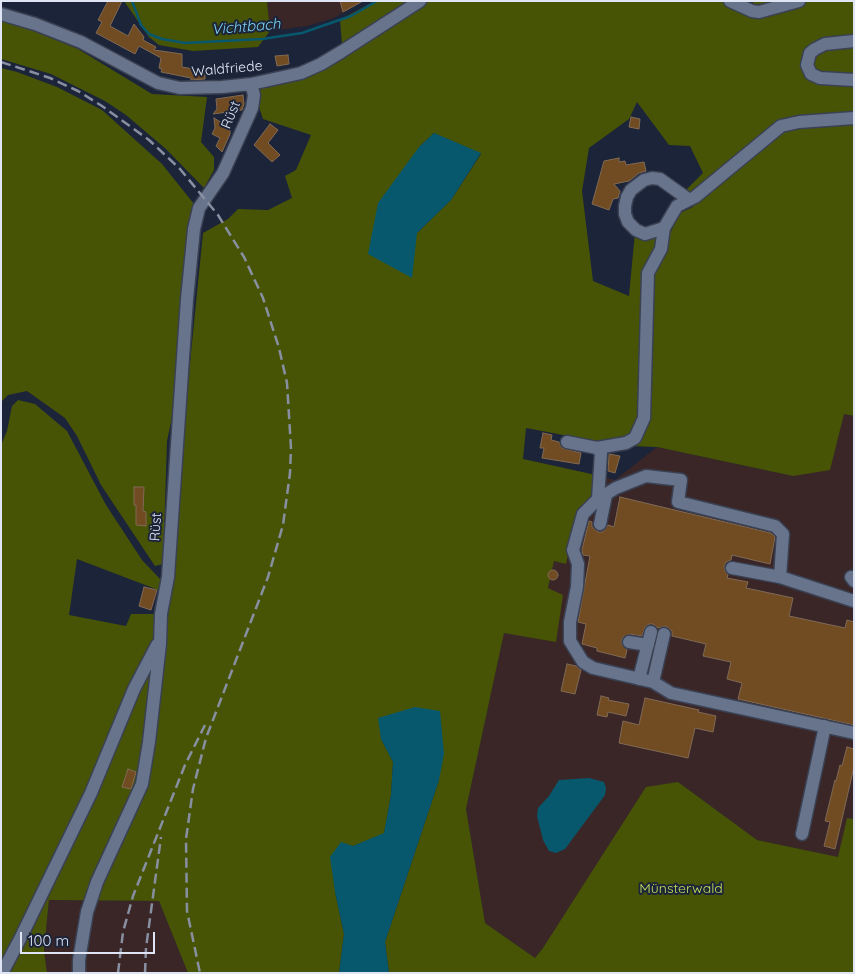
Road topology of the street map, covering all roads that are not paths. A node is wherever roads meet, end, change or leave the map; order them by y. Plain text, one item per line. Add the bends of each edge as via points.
1 (420, 1) edge
2 (730, 1) edge
3 (799, 1) edge
4 (1, 14) edge
5 (854, 41) edge
6 (854, 80) edge
7 (251, 84) junction
8 (854, 118) edge
9 (688, 199) junction
10 (664, 228) junction
11 (567, 442) dead end
12 (597, 448) junction
13 (602, 497) junction
14 (600, 524) dead end
15 (732, 568) dead end
16 (780, 577) junction
17 (854, 601) edge
18 (160, 638) junction
19 (628, 646) dead end
20 (646, 649) junction
21 (639, 679) junction
22 (653, 682) junction
23 (825, 726) junction
24 (854, 733) edge
25 (802, 834) dead end
26 (2, 973) edge
27 (79, 973) edge

1 - 7 street, Waldfriede via 321,64 300,73
2 - 3 street via 759,12
4 - 7 street, Waldfriede via 81,42 158,83 180,88
5 - 6 street via 825,44 815,49 810,53 807,65 811,74 820,78
7 - 18 street, Rüst via 254,95 252,108 223,173 199,208 194,229 168,576
8 - 9 street via 782,126 695,197
9 - 10 street via 677,206
9 - 10 street via 660,179 644,180 631,190 625,206 628,222 644,234
10 - 12 street via 661,249 648,273 644,418 635,438 626,443
11 - 12 street
12 - 13 street via 601,453
13 - 14 street
13 - 16 street via 646,476 681,480 678,502 775,526 783,534
13 - 21 street via 583,514 573,550 578,564 570,641 583,662 593,668
15 - 16 street
16 - 17 street
18 - 26 street via 134,689 91,793
18 - 27 street, Rüst via 142,784 95,890 88,912
19 - 20 street
20 - 21 street
20 - 22 street via 658,633
21 - 22 street
22 - 23 street via 671,693
23 - 24 street
23 - 25 street

